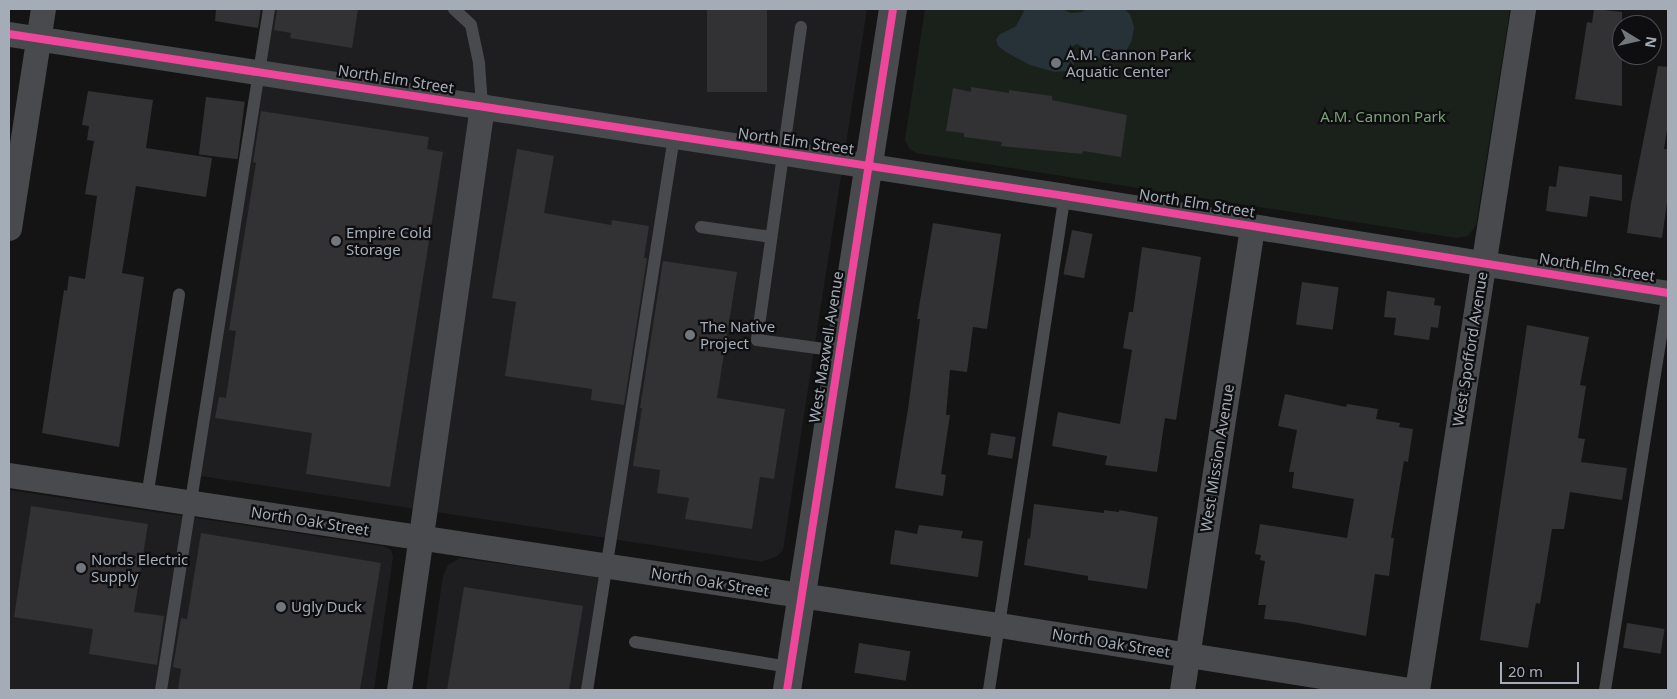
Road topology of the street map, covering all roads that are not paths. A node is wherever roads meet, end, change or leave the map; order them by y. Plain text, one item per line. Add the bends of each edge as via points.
1 (43, 9) edge
2 (269, 9) edge
3 (454, 9) edge
4 (893, 9) edge
5 (1523, 9) edge
6 (801, 27) dead end
7 (9, 34) edge
8 (39, 39) junction
9 (260, 72) junction
10 (482, 106) junction
11 (674, 136) junction
12 (783, 153) junction
13 (868, 165) junction
14 (1065, 196) junction
15 (1252, 226) junction
16 (701, 227) dead end
17 (9, 228) edge
18 (772, 237) junction
19 (1483, 262) junction
20 (1668, 290) edge
21 (179, 294) dead end
22 (839, 351) junction
23 (9, 475) edge
24 (147, 497) junction
25 (191, 503) junction
26 (421, 538) junction
27 (606, 566) junction
28 (801, 596) junction
29 (999, 625) junction
30 (635, 642) dead end
31 (1188, 655) junction
32 (788, 679) edge
33 (161, 690) edge
34 (398, 690) edge
35 (587, 690) edge
36 (989, 690) edge
37 (1182, 690) edge
38 (1411, 690) edge
39 (1418, 690) edge
40 (1605, 690) edge

1 - 8 street
2 - 9 lane
3 - 10 lane via 471,25 479,64
4 - 13 street, West Maxwell Avenue
5 - 19 street, West Spofford Avenue
6 - 12 lane
7 - 8 street, North Elm Street
8 - 9 street, North Elm Street
8 - 17 street
9 - 10 street, North Elm Street
9 - 25 lane
10 - 11 street, North Elm Street
10 - 26 street
11 - 12 street, North Elm Street
11 - 27 lane
12 - 13 street, North Elm Street
12 - 18 lane
13 - 14 street, North Elm Street
13 - 22 street, West Maxwell Avenue
14 - 15 street, North Elm Street
14 - 29 lane
15 - 19 street, North Elm Street
15 - 31 street, West Mission Avenue
16 - 18 lane
18 - 22 lane via 758,340
19 - 20 street, North Elm Street
19 - 39 street, West Spofford Avenue
20 - 40 lane
21 - 24 lane
22 - 28 street, West Maxwell Avenue
23 - 24 street, North Oak Street
24 - 25 street, North Oak Street
25 - 26 street, North Oak Street
25 - 33 lane
26 - 27 street, North Oak Street
26 - 34 street
27 - 28 street, North Oak Street
27 - 35 lane
28 - 29 street, North Oak Street
28 - 32 street, West Maxwell Avenue
29 - 31 street, North Oak Street
29 - 36 lane
30 - 32 lane
31 - 37 street, West Mission Avenue
31 - 38 street, North Oak Street

